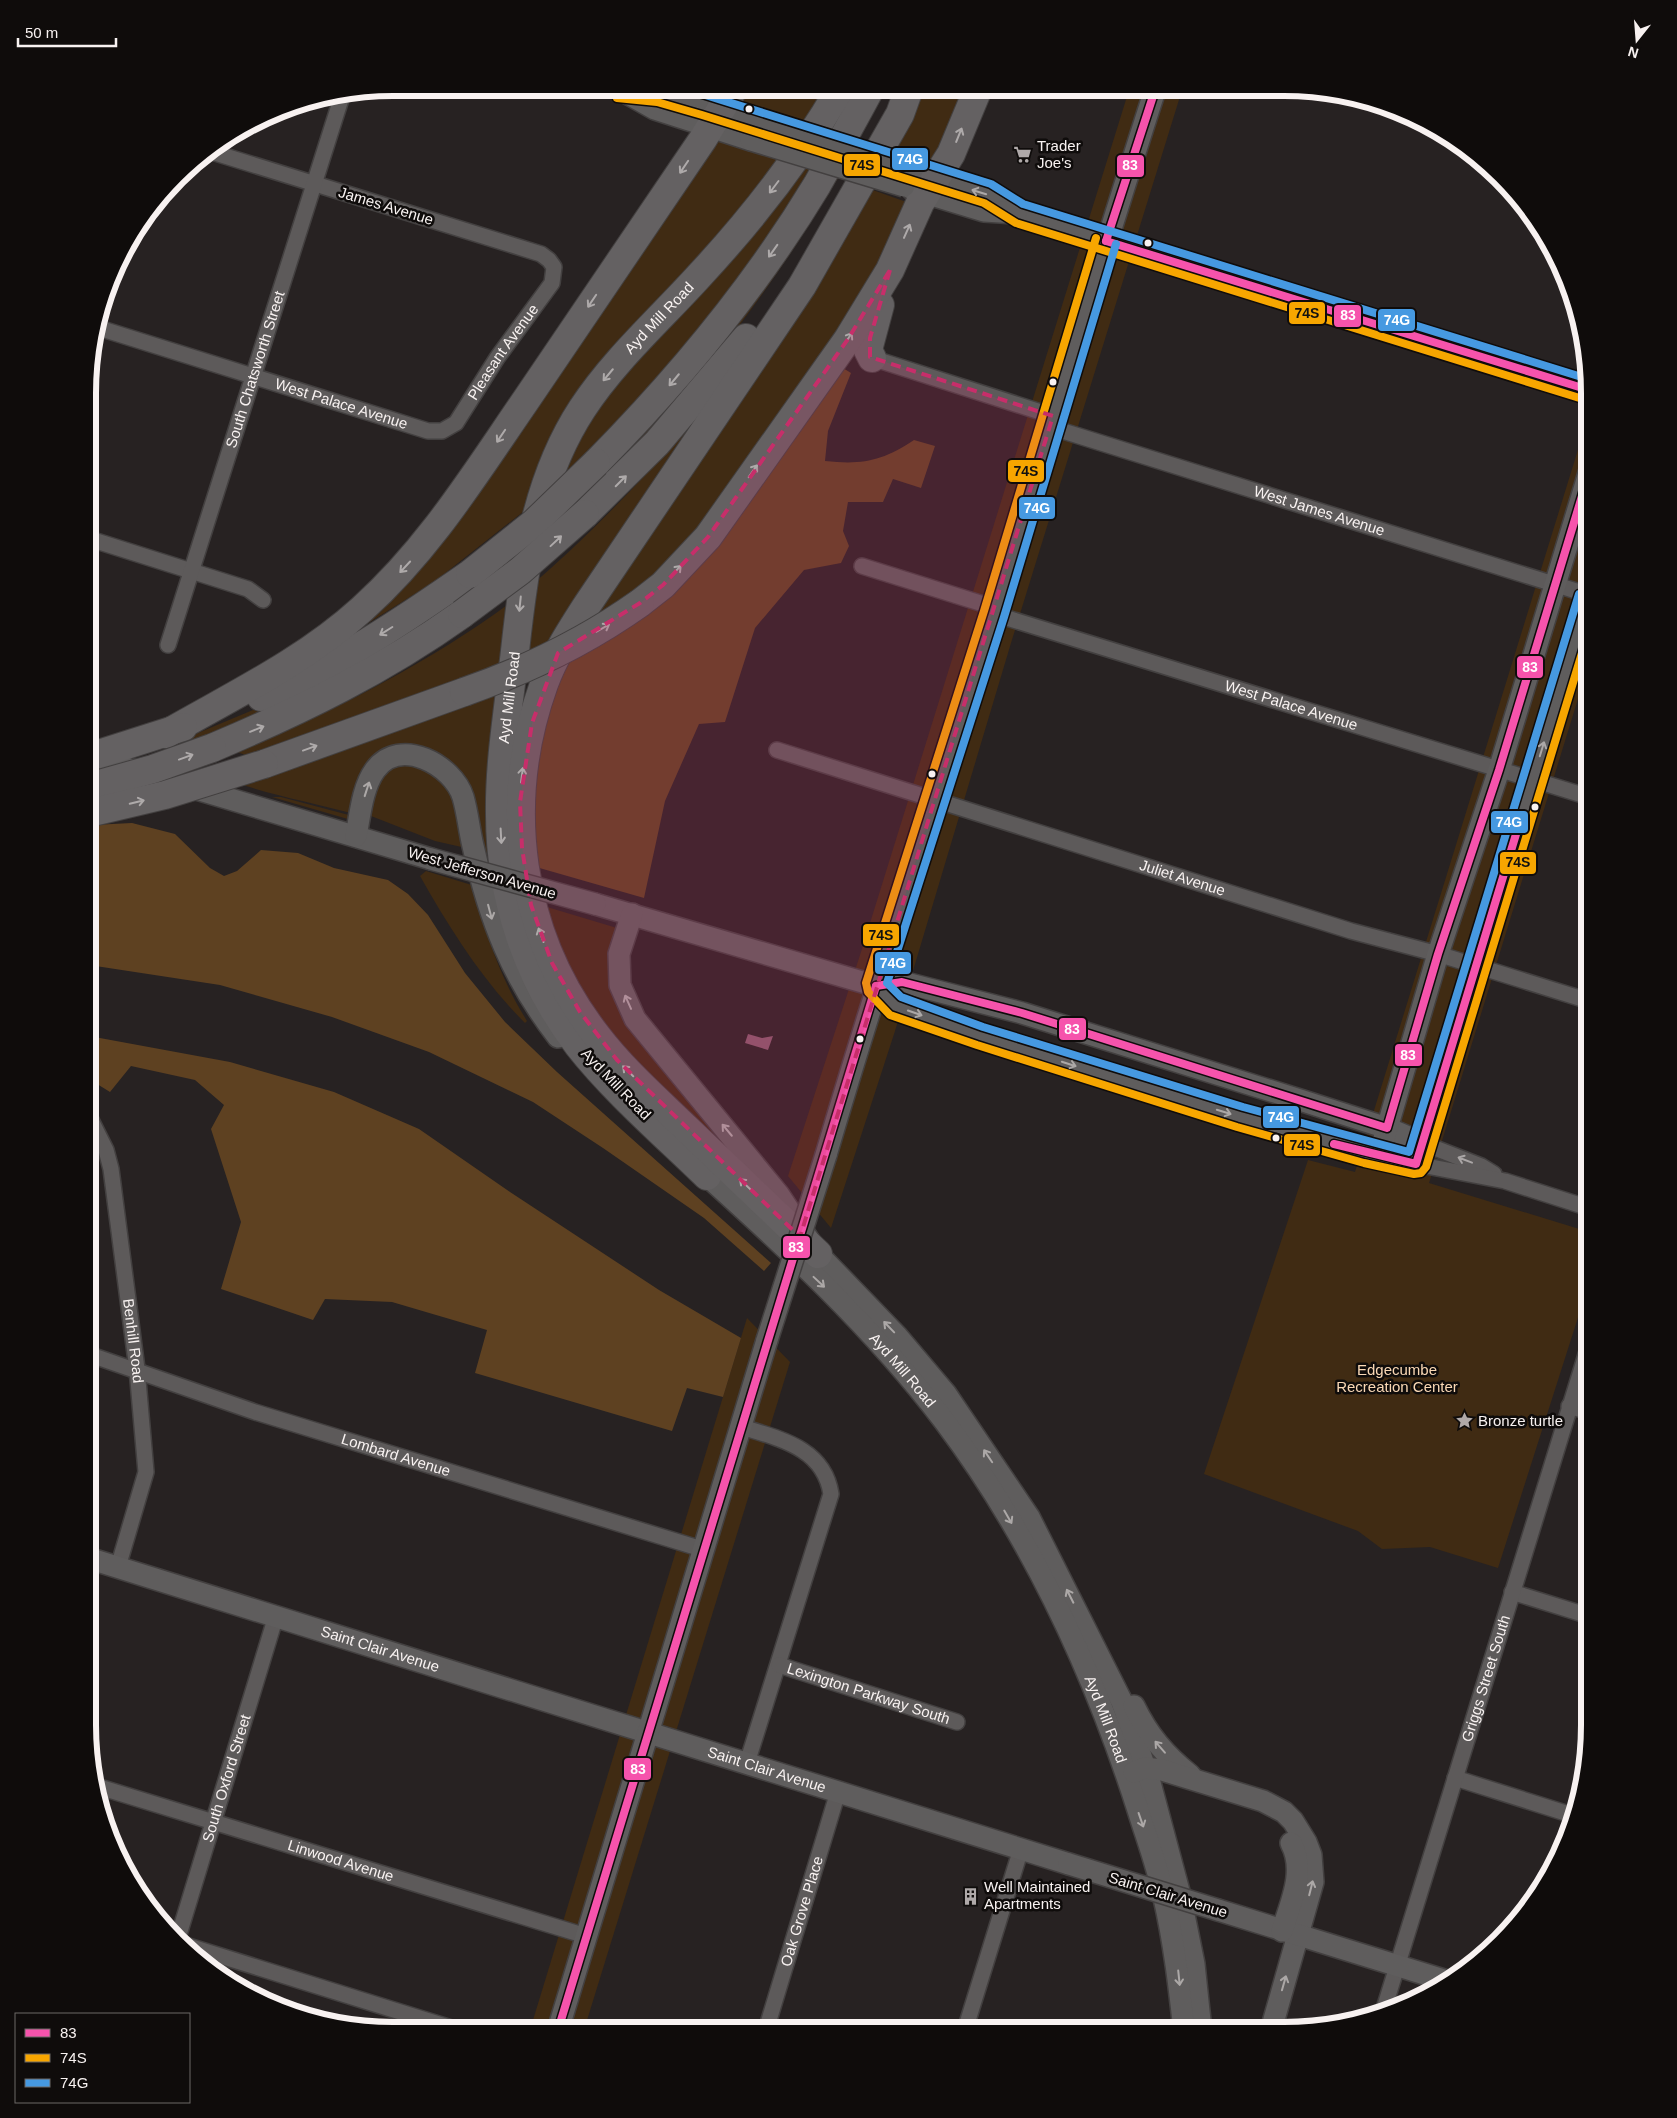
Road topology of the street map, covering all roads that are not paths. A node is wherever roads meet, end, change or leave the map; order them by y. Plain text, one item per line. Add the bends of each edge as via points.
1 (632, 96) edge
2 (836, 96) edge
3 (866, 96) edge
4 (899, 96) edge
5 (906, 96) edge
6 (975, 96) edge
7 (1153, 96) edge
8 (340, 101) edge
9 (721, 108) edge
10 (218, 154) edge
11 (919, 182) junction
12 (315, 183) junction
13 (1106, 241) junction
14 (554, 267) joint
15 (890, 270) junction
16 (103, 330) edge
17 (880, 362) joint
18 (254, 377) junction
19 (1581, 387) edge
20 (1052, 422) junction
21 (442, 432) joint
22 (1581, 502) edge
23 (96, 541) edge
24 (862, 566) dead end
25 (193, 570) junction
26 (1556, 584) junction
27 (1581, 593) edge
28 (263, 600) dead end
29 (995, 611) junction
30 (1581, 622) edge
31 (168, 644) dead end
32 (166, 734) junction
33 (778, 750) dead end
34 (96, 755) edge
35 (96, 759) edge
36 (1499, 770) junction
37 (1533, 780) junction
38 (96, 785) edge
39 (1581, 795) edge
40 (936, 801) junction
41 (96, 811) edge
42 (356, 836) junction
43 (632, 914) junction
44 (1438, 954) junction
45 (1477, 966) junction
46 (876, 986) junction
47 (1581, 998) edge
48 (1387, 1128) junction
49 (96, 1129) edge
50 (1422, 1143) junction
51 (1379, 1156) junction
52 (1416, 1164) junction
53 (708, 1176) junction
54 (1505, 1181) junction
55 (1581, 1205) edge
56 (818, 1254) junction
57 (96, 1357) edge
58 (1581, 1369) edge
59 (137, 1370) junction
60 (1569, 1406) junction
61 (1581, 1410) edge
62 (742, 1427) junction
63 (705, 1550) junction
64 (96, 1560) edge
65 (118, 1567) junction
66 (1512, 1592) junction
67 (1581, 1614) edge
68 (276, 1616) junction
69 (1086, 1627) junction
70 (779, 1666) junction
71 (957, 1722) dead end
72 (647, 1732) junction
73 (747, 1763) junction
74 (1140, 1774) junction
75 (1455, 1778) junction
76 (1196, 1780) junction
77 (103, 1788) edge
78 (838, 1792) junction
79 (1567, 1814) edge
80 (213, 1823) junction
81 (1021, 1849) junction
82 (181, 1933) edge
83 (1290, 1933) junction
84 (586, 1936) junction
85 (197, 1948) edge
86 (1397, 1966) junction
87 (1437, 1979) edge
88 (1386, 2003) edge
89 (433, 2022) edge
90 (560, 2022) edge
91 (768, 2022) edge
92 (967, 2022) edge
93 (1183, 2022) edge
94 (1200, 2022) edge
95 (1273, 2022) edge

1 - 9 main road via 655,109
2 -> 53 highway, Ayd Mill Road via 747,222 614,368 582,409 556,458 542,495 522,593 500,816 506,882 520,937 545,993 579,1046
3 -> 32 highway, bridge via 816,186 747,288 675,380 534,523 470,574 344,656 267,695
38 -> 4 highway, bridge via 212,748 284,718 356,682 397,658 520,571 585,514 657,443 734,354 804,258 841,200
56 -> 5 highway via 643,1086 597,1036 580,1012 552,962 531,905 522,848 521,783 532,723 554,659 802,286 895,122
11 -> 6 highway via 952,154
7 - 13 main road
8 - 12 street, South Chatsworth Street
9 - 11 main road, bridge via 755,132
9 -> 32 highway via 446,517 419,552 385,588 328,636 247,688
10 - 12 street, James Avenue
11 - 13 main road via 988,194 1019,213
15 -> 11 highway
12 - 14 street, James Avenue via 541,254
12 - 18 street, South Chatsworth Street
13 - 19 main road
13 - 20 main road
14 - 21 street, Pleasant Avenue via 552,283 497,358 456,423
15 - 17 highway via 868,350
41 -> 15 highway, bridge via 165,795 264,764 464,692 552,657 611,624 663,585 708,537 848,339
16 - 18 street, West Palace Avenue
17 - 20 street, West James Avenue
18 - 21 street, West Palace Avenue via 428,431
18 - 25 street, South Chatsworth Street
20 - 26 street, West James Avenue
20 - 29 main road
22 - 26 main road
23 - 25 street
24 - 29 street, West Palace Avenue
25 - 28 street via 248,589
25 - 31 street, South Chatsworth Street
26 - 27 street, West James Avenue
26 - 36 main road
29 - 36 street, West Palace Avenue
29 - 40 main road
37 -> 30 main road
32 - 34 highway
33 - 40 street, Juliet Avenue
35 - 42 main road, West Jefferson Avenue
36 - 37 street, West Palace Avenue
36 - 44 main road
37 - 39 street, West Palace Avenue
37 - 45 main road
40 - 44 street, Juliet Avenue
40 - 46 main road
42 - 43 main road, West Jefferson Avenue, bridge
42 -> 53 main road via 367,788 381,764 411,755 449,773 461,788 493,923 530,998 571,1052
43 - 46 main road, West Jefferson Avenue
56 -> 43 main road, Ayd Mill Road via 773,1188 635,1019 620,986 619,954
44 - 45 street, Juliet Avenue
44 - 48 main road
45 - 47 street, Juliet Avenue
45 - 50 main road
46 - 48 main road via 902,982 1022,1013
46 -> 51 main road via 895,1006 963,1030 1231,1114
46 - 62 main road, bridge
48 - 50 main road
48 - 51 main road
49 - 59 street, Benhill Road via 111,1169
50 - 52 main road
54 -> 50 street via 1481,1166
51 - 52 main road
52 - 54 street
53 -> 74 main road, Ayd Mill Road via 840,1302 948,1426 1001,1504
54 - 55 street
69 -> 56 main road, Ayd Mill Road via 1029,1517 946,1394 897,1336
57 - 59 street, Lombard Avenue
58 - 60 street, Griggs Street South
59 - 63 street, Lombard Avenue via 255,1412
59 - 65 street, Benhill Road via 146,1472
60 - 61 street
60 - 66 street, Griggs Street South
62 - 63 main road
62 - 70 street, Lexington Parkway South via 802,1448 826,1473 831,1494
63 - 72 main road
64 - 65 main road, Saint Clair Avenue
65 - 68 main road, Saint Clair Avenue
66 - 67 street
66 - 75 street, Griggs Street South
68 - 72 main road, Saint Clair Avenue
68 - 80 street, South Oxford Street
69 - 74 main road, Ayd Mill Road via 1122,1702
76 -> 69 main road via 1158,1747
70 - 71 street, Lexington Parkway South
70 - 73 street, Lexington Parkway South
72 - 73 main road, Saint Clair Avenue
72 - 84 main road
73 - 78 main road, Saint Clair Avenue
74 - 76 main road via 1162,1770
74 - 83 main road via 1257,1812 1276,1822 1297,1860
74 -> 93 main road, Ayd Mill Road via 1177,1964
74 - 94 main road, Ayd Mill Road via 1180,1895 1194,1964
75 - 79 street
75 - 86 street, Griggs Street South
83 -> 76 main road via 1313,1882 1311,1855 1300,1831 1284,1812 1263,1801
77 - 80 street, Linwood Avenue
78 - 81 main road, Saint Clair Avenue
78 - 91 street, Oak Grove Place
80 - 82 street, South Oxford Street
80 - 84 street, Linwood Avenue
81 - 83 main road, Saint Clair Avenue, bridge
81 - 92 street
83 - 86 main road, Saint Clair Avenue
95 -> 83 main road
84 - 90 main road
85 - 89 street
86 - 87 main road, Saint Clair Avenue
86 - 88 street, Griggs Street South

